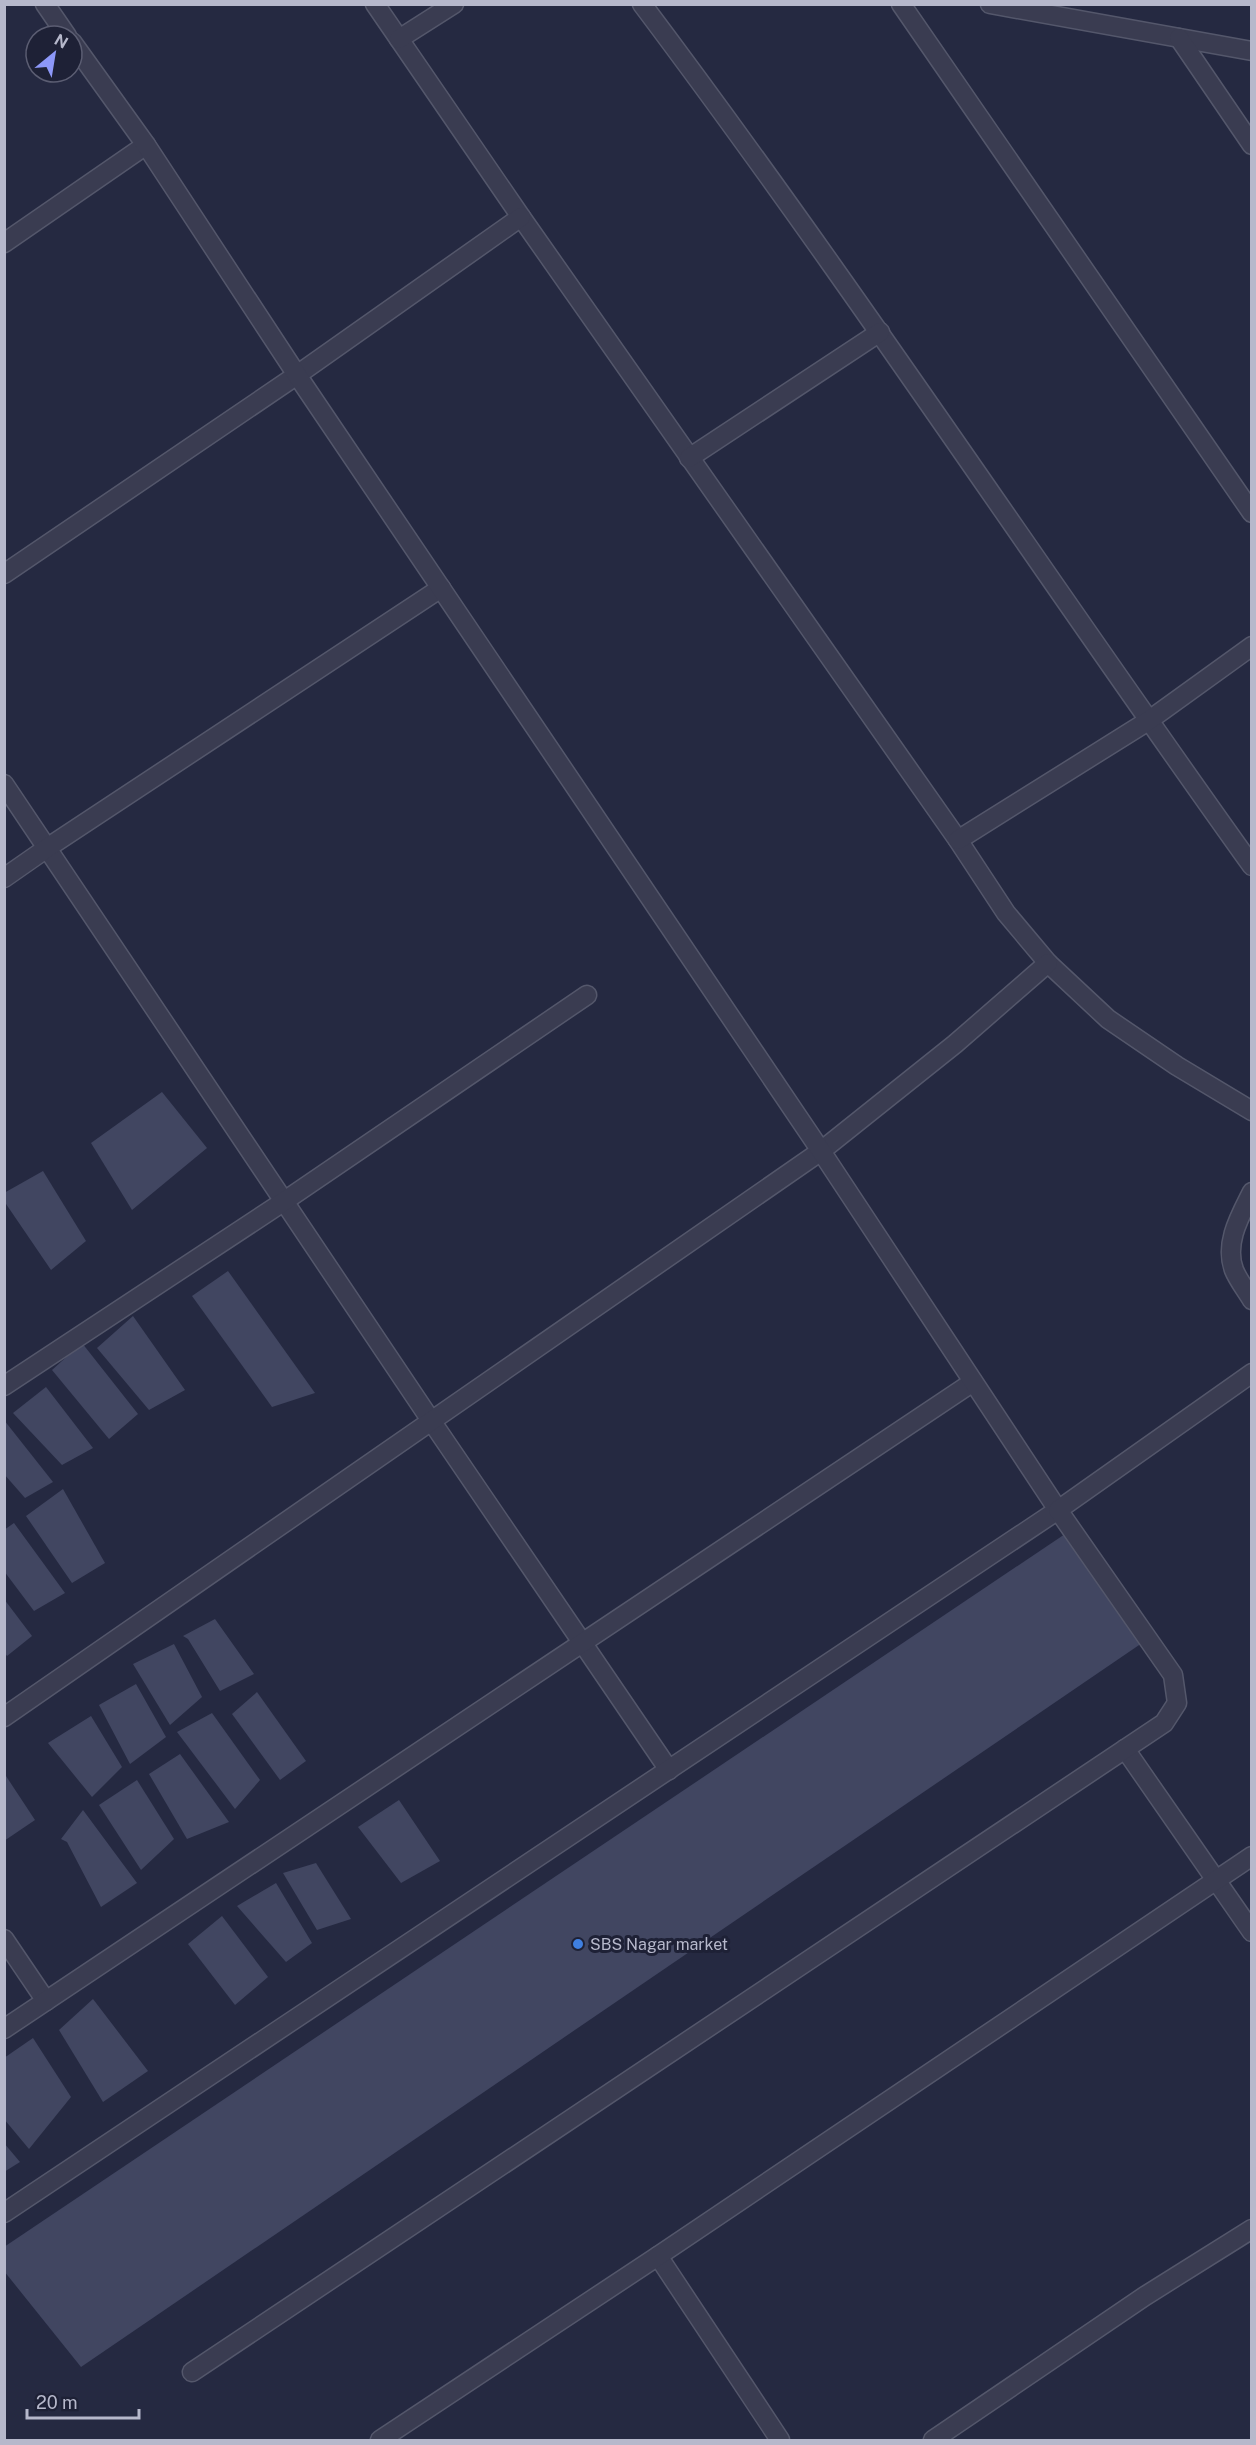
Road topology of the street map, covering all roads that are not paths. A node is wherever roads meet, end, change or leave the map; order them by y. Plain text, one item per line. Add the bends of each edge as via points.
1 (45, 4) edge
2 (375, 4) edge
3 (454, 4) edge
4 (642, 4) edge
5 (901, 4) edge
6 (990, 4) edge
7 (59, 24) edge
8 (1179, 38) junction
9 (399, 39) junction
10 (1251, 51) edge
11 (84, 59) edge
12 (146, 145) junction
13 (1251, 145) edge
14 (521, 217) junction
15 (4, 243) edge
16 (880, 332) junction
17 (297, 375) junction
18 (690, 458) junction
19 (1251, 513) edge
20 (4, 574) edge
21 (441, 588) junction
22 (1251, 646) edge
23 (1148, 721) junction
24 (4, 784) edge
25 (958, 840) junction
26 (47, 848) junction
27 (1251, 866) edge
28 (4, 878) edge
29 (1048, 963) junction
30 (587, 995) dead end
31 (1251, 1110) edge
32 (821, 1151) junction
33 (1251, 1192) edge
34 (283, 1202) junction
35 (1251, 1300) edge
36 (1251, 1373) edge
37 (973, 1382) junction
38 (4, 1386) edge
39 (432, 1422) junction
40 (1058, 1510) junction
41 (583, 1642) junction
42 (4, 1717) edge
43 (1125, 1749) junction
44 (669, 1770) junction
45 (1251, 1856) edge
46 (1217, 1881) junction
47 (1249, 1923) edge
48 (4, 1939) edge
49 (46, 2001) junction
50 (4, 2029) edge
51 (4, 2213) edge
52 (1251, 2229) edge
53 (658, 2256) junction
54 (192, 2372) dead end
55 (380, 2440) edge
56 (780, 2440) edge
57 (933, 2440) edge

1 - 7 street
2 - 9 street
3 - 9 street
4 - 16 street
5 - 19 street
6 - 8 street
8 - 10 street
8 - 13 street
9 - 14 street
11 - 12 street
12 - 15 street
12 - 17 street
14 - 17 street
14 - 18 street
16 - 18 street
16 - 23 street
17 - 20 street
17 - 21 street
18 - 25 street
21 - 26 street
21 - 32 street
22 - 23 street
23 - 25 street
23 - 27 street
24 - 26 street
25 - 29 street via 1006,913
26 - 28 street
26 - 34 street
29 - 31 street via 1108,1018 1177,1066
29 - 32 street via 955,1044
30 - 34 street
32 - 37 street
32 - 39 street
33 - 35 street via 1231,1246 1234,1270
34 - 38 street
34 - 39 street
36 - 40 street
37 - 40 street
37 - 41 street
39 - 41 street
39 - 42 street
40 - 43 street via 1173,1675 1177,1703 1164,1722
40 - 44 street
41 - 44 street
41 - 49 street
43 - 46 street
43 - 54 street
44 - 51 street
45 - 46 street
46 - 47 street
46 - 53 street
48 - 49 street
49 - 50 street
52 - 57 street
53 - 55 street
53 - 56 street

